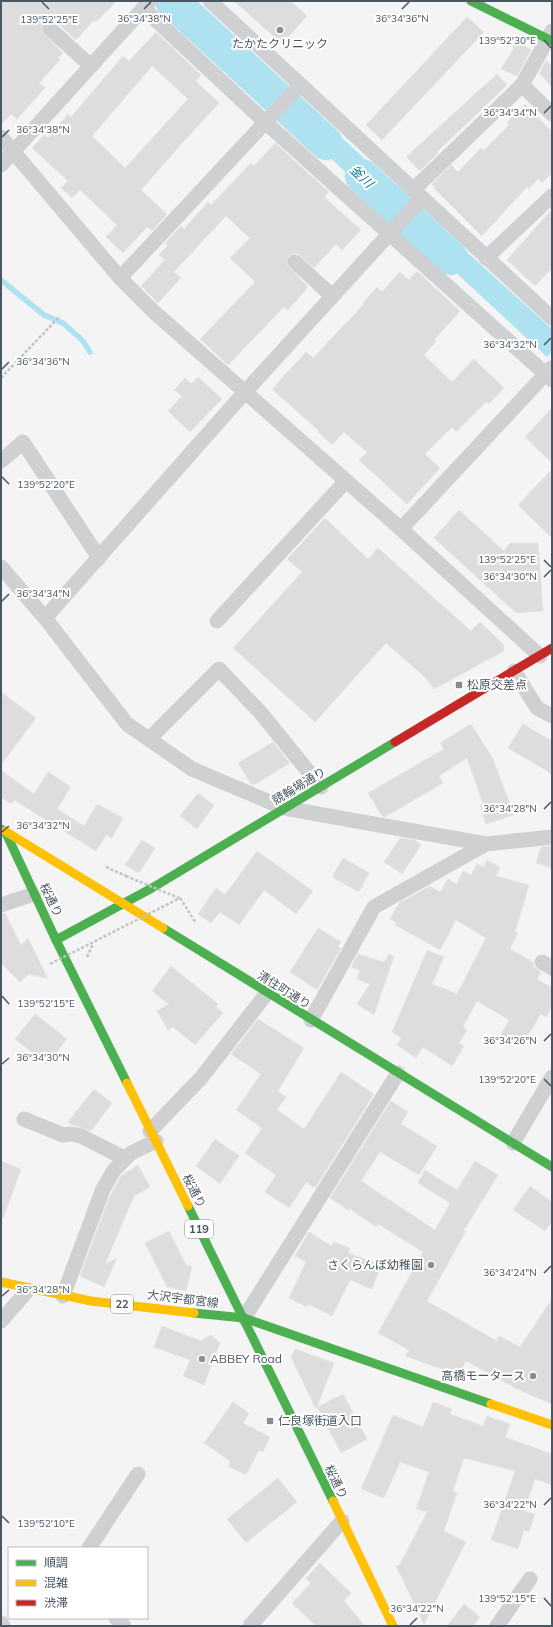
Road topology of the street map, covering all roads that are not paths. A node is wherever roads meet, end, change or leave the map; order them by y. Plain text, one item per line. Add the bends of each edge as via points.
1 (210, 1) edge
2 (471, 1) edge
3 (146, 4) edge
4 (50, 29) dead end
5 (551, 37) edge
6 (91, 66) junction
7 (300, 85) junction
8 (522, 85) junction
9 (552, 114) edge
10 (265, 122) junction
11 (1, 137) edge
12 (13, 151) junction
13 (1, 165) edge
14 (418, 194) junction
15 (552, 196) edge
16 (388, 234) junction
17 (486, 258) junction
18 (295, 262) dead end
19 (120, 278) junction
20 (332, 296) junction
21 (552, 318) edge
22 (550, 372) edge
23 (245, 392) junction
24 (1, 461) edge
25 (346, 481) junction
26 (401, 529) junction
27 (99, 558) junction
28 (1, 567) edge
29 (46, 618) junction
30 (217, 621) dead end
31 (546, 652) edge
32 (514, 671) junction
33 (552, 716) edge
34 (149, 739) junction
35 (320, 787) junction
36 (284, 808) junction
37 (3, 830) edge
38 (552, 837) edge
39 (486, 844) junction
40 (34, 894) junction
41 (124, 904) junction
42 (1, 905) edge
43 (56, 940) junction
44 (267, 993) junction
45 (311, 1020) junction
46 (398, 1073) junction
47 (552, 1077) edge
48 (24, 1119) dead end
49 (153, 1136) junction
50 (513, 1143) junction
51 (124, 1158) junction
52 (552, 1167) edge
53 (1, 1282) edge
54 (28, 1290) junction
55 (63, 1296) junction
56 (244, 1318) junction
57 (1, 1321) edge
58 (552, 1425) edge
59 (138, 1474) dead end
60 (342, 1521) junction
61 (90, 1547) edge
62 (530, 1579) dead end
63 (1, 1623) edge
64 (3, 1626) edge
65 (250, 1626) edge
66 (393, 1626) edge
67 (497, 1626) edge

1 - 7 street
2 - 5 main road
3 - 6 street
3 - 10 street
4 - 6 street
5 - 8 street
6 - 12 street
7 - 10 street
7 - 14 street
8 - 9 street
8 - 14 street
10 - 16 street
10 - 19 street
11 - 12 street
12 - 13 street
12 - 19 street
14 - 16 street
14 - 17 street
15 - 17 street
16 - 20 street
16 - 22 street
17 - 21 street
18 - 20 street
19 - 23 street via 154,312
20 - 23 street
22 - 26 street
23 - 25 street
23 - 27 street
24 - 27 street via 23,442
25 - 26 street
25 - 30 street
26 - 31 street
27 - 29 street
28 - 29 street
29 - 34 street via 127,724
31 - 32 main road, 競輪場通り
32 - 33 street via 537,708
32 - 35 main road, 競輪場通り
34 - 35 street via 219,669 260,712
34 - 36 street via 192,769
35 - 36 main road, 競輪場通り
36 - 39 street
36 - 41 main road, 競輪場通り
37 - 40 main road, 桜通り / 119
37 - 41 main road, 清住町通り
38 - 39 street
39 - 45 street via 374,907
40 - 42 street
40 - 43 main road, 桜通り / 119
41 - 43 main road, 競輪場通り
41 - 44 main road, 清住町通り
43 - 49 main road, 桜通り / 119
44 - 45 main road, 清住町通り
44 - 49 street
45 - 46 main road, 清住町通り
46 - 50 main road, 清住町通り
46 - 56 street
47 - 50 street
48 - 51 street via 63,1135 81,1136
49 - 51 street
49 - 56 main road, 桜通り / 119
50 - 52 main road, 清住町通り
51 - 55 street via 103,1189
53 - 54 main road, 大沢宇都宮線 / 22
54 - 55 main road, 大沢宇都宮線 / 22
54 - 57 street
55 - 56 main road, 大沢宇都宮線 / 22
56 - 58 main road, 大沢宇都宮線
56 - 60 main road, 桜通り / 119
59 - 61 street
60 - 65 street
60 - 66 main road, 桜通り / 119
62 - 67 street
63 - 64 street

